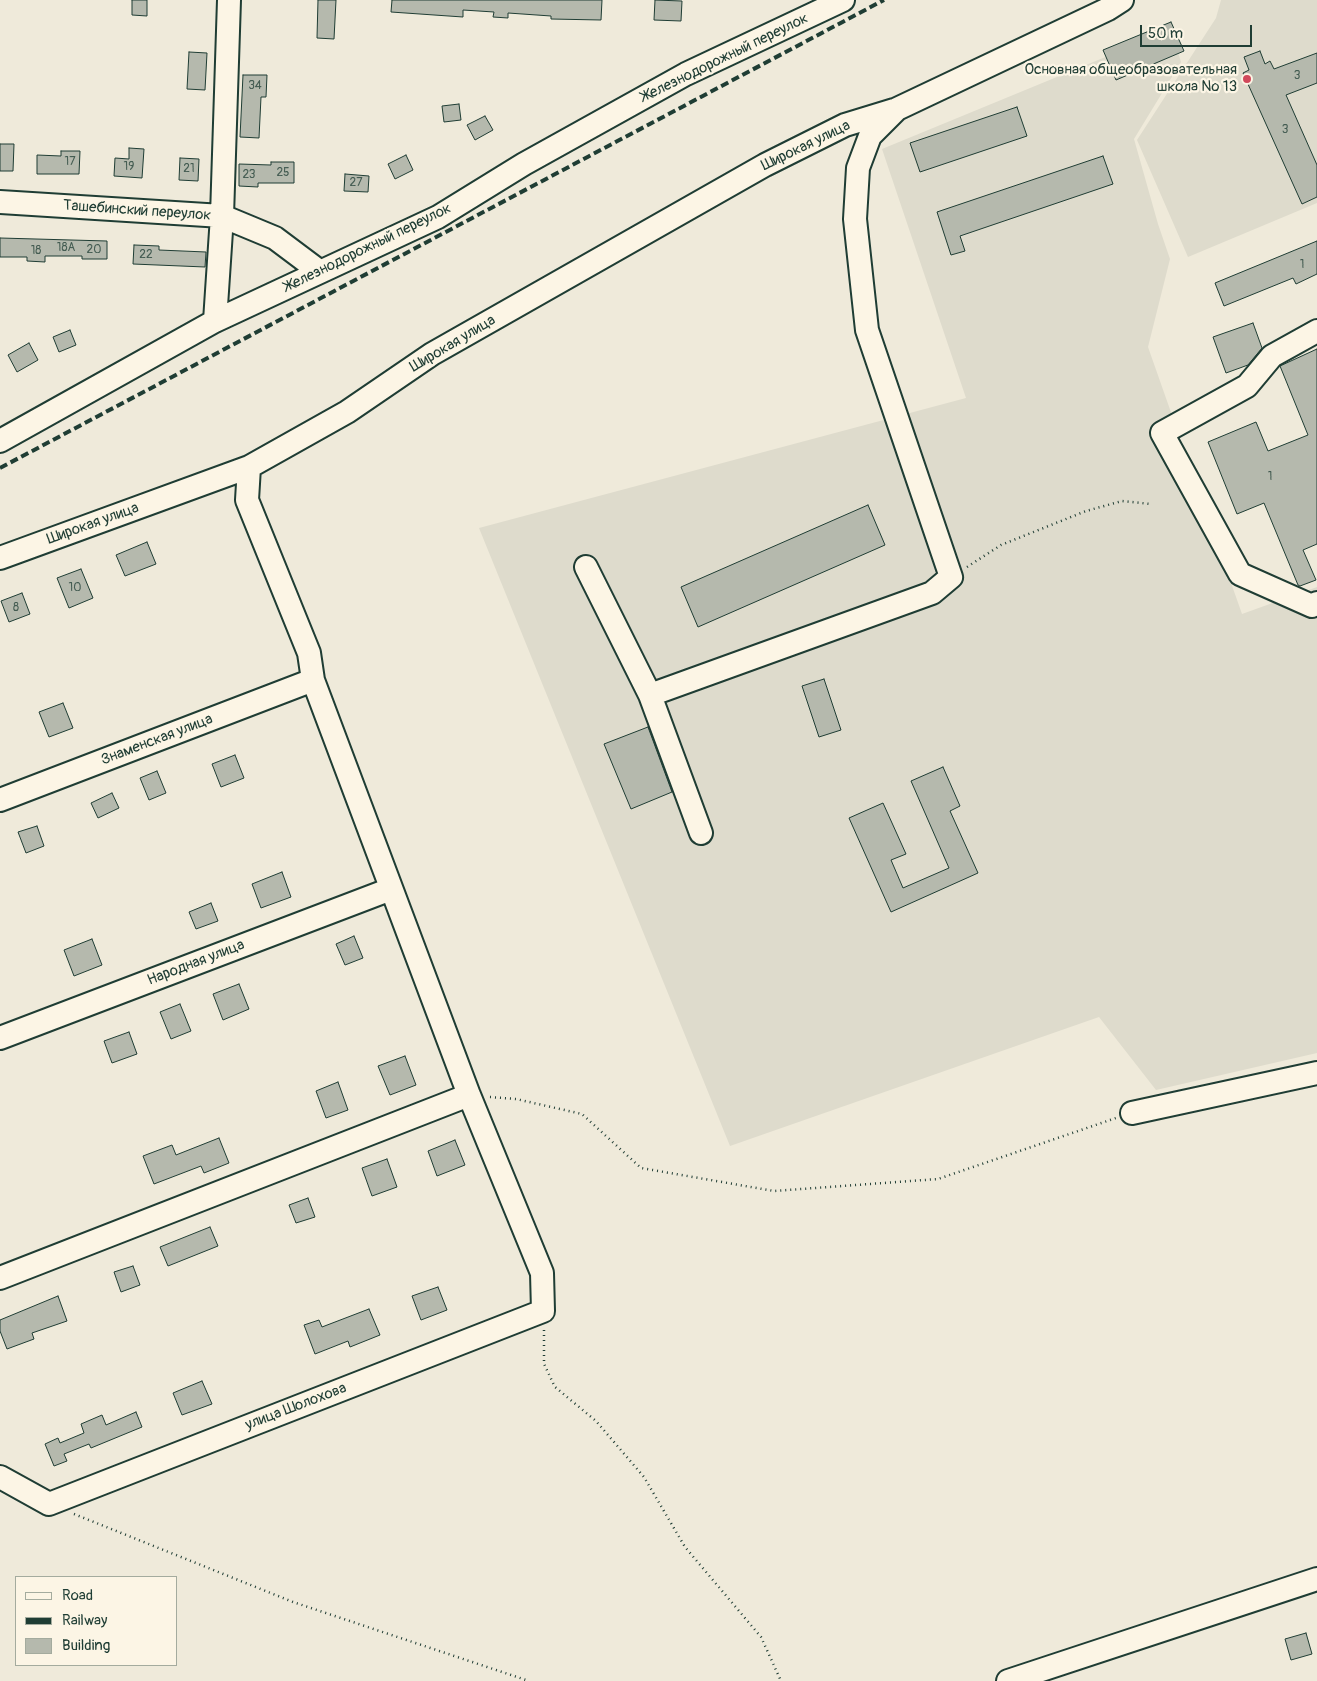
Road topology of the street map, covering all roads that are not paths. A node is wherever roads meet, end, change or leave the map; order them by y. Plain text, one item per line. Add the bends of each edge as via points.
1 (229, 0) edge
2 (843, 0) edge
3 (1122, 0) edge
4 (897, 109) junction
5 (0, 202) edge
6 (222, 216) junction
7 (319, 271) junction
8 (215, 321) junction
9 (1317, 331) edge
10 (6, 433) edge
11 (249, 467) junction
12 (0, 558) edge
13 (586, 567) dead end
14 (1317, 603) edge
15 (313, 680) junction
16 (650, 695) junction
17 (0, 800) edge
18 (701, 833) dead end
19 (391, 889) junction
20 (0, 1038) edge
21 (1317, 1073) edge
22 (469, 1095) junction
23 (1132, 1113) road end
24 (0, 1278) edge
25 (0, 1477) edge
26 (1317, 1579) edge
27 (1008, 1681) edge

1 - 6 street
2 - 7 street, Железнодорожный переулок via 686,74 524,164 438,217
3 - 4 street
4 - 11 street, Широкая улица via 846,125 765,164 432,354 347,412
4 - 16 street via 870,136 858,168 855,219 867,330 951,577 932,593
5 - 6 street, Ташебинский переулок
6 - 7 street, Ташебинский переулок via 275,238
6 - 8 street
7 - 8 street, Железнодорожный переулок
8 - 10 street, Железнодорожный переулок
9 - 14 street via 1272,356 1247,386 1162,433 1240,574 1312,606
11 - 12 street, Широкая улица
11 - 15 street via 247,500 309,653
13 - 16 street
15 - 17 street, Знаменская улица
15 - 19 street
16 - 18 street
19 - 20 street, Народная улица
19 - 22 street
21 - 23 street
22 - 24 street
22 - 25 street, улица Шолохова via 542,1273 543,1311 49,1504
26 - 27 street

